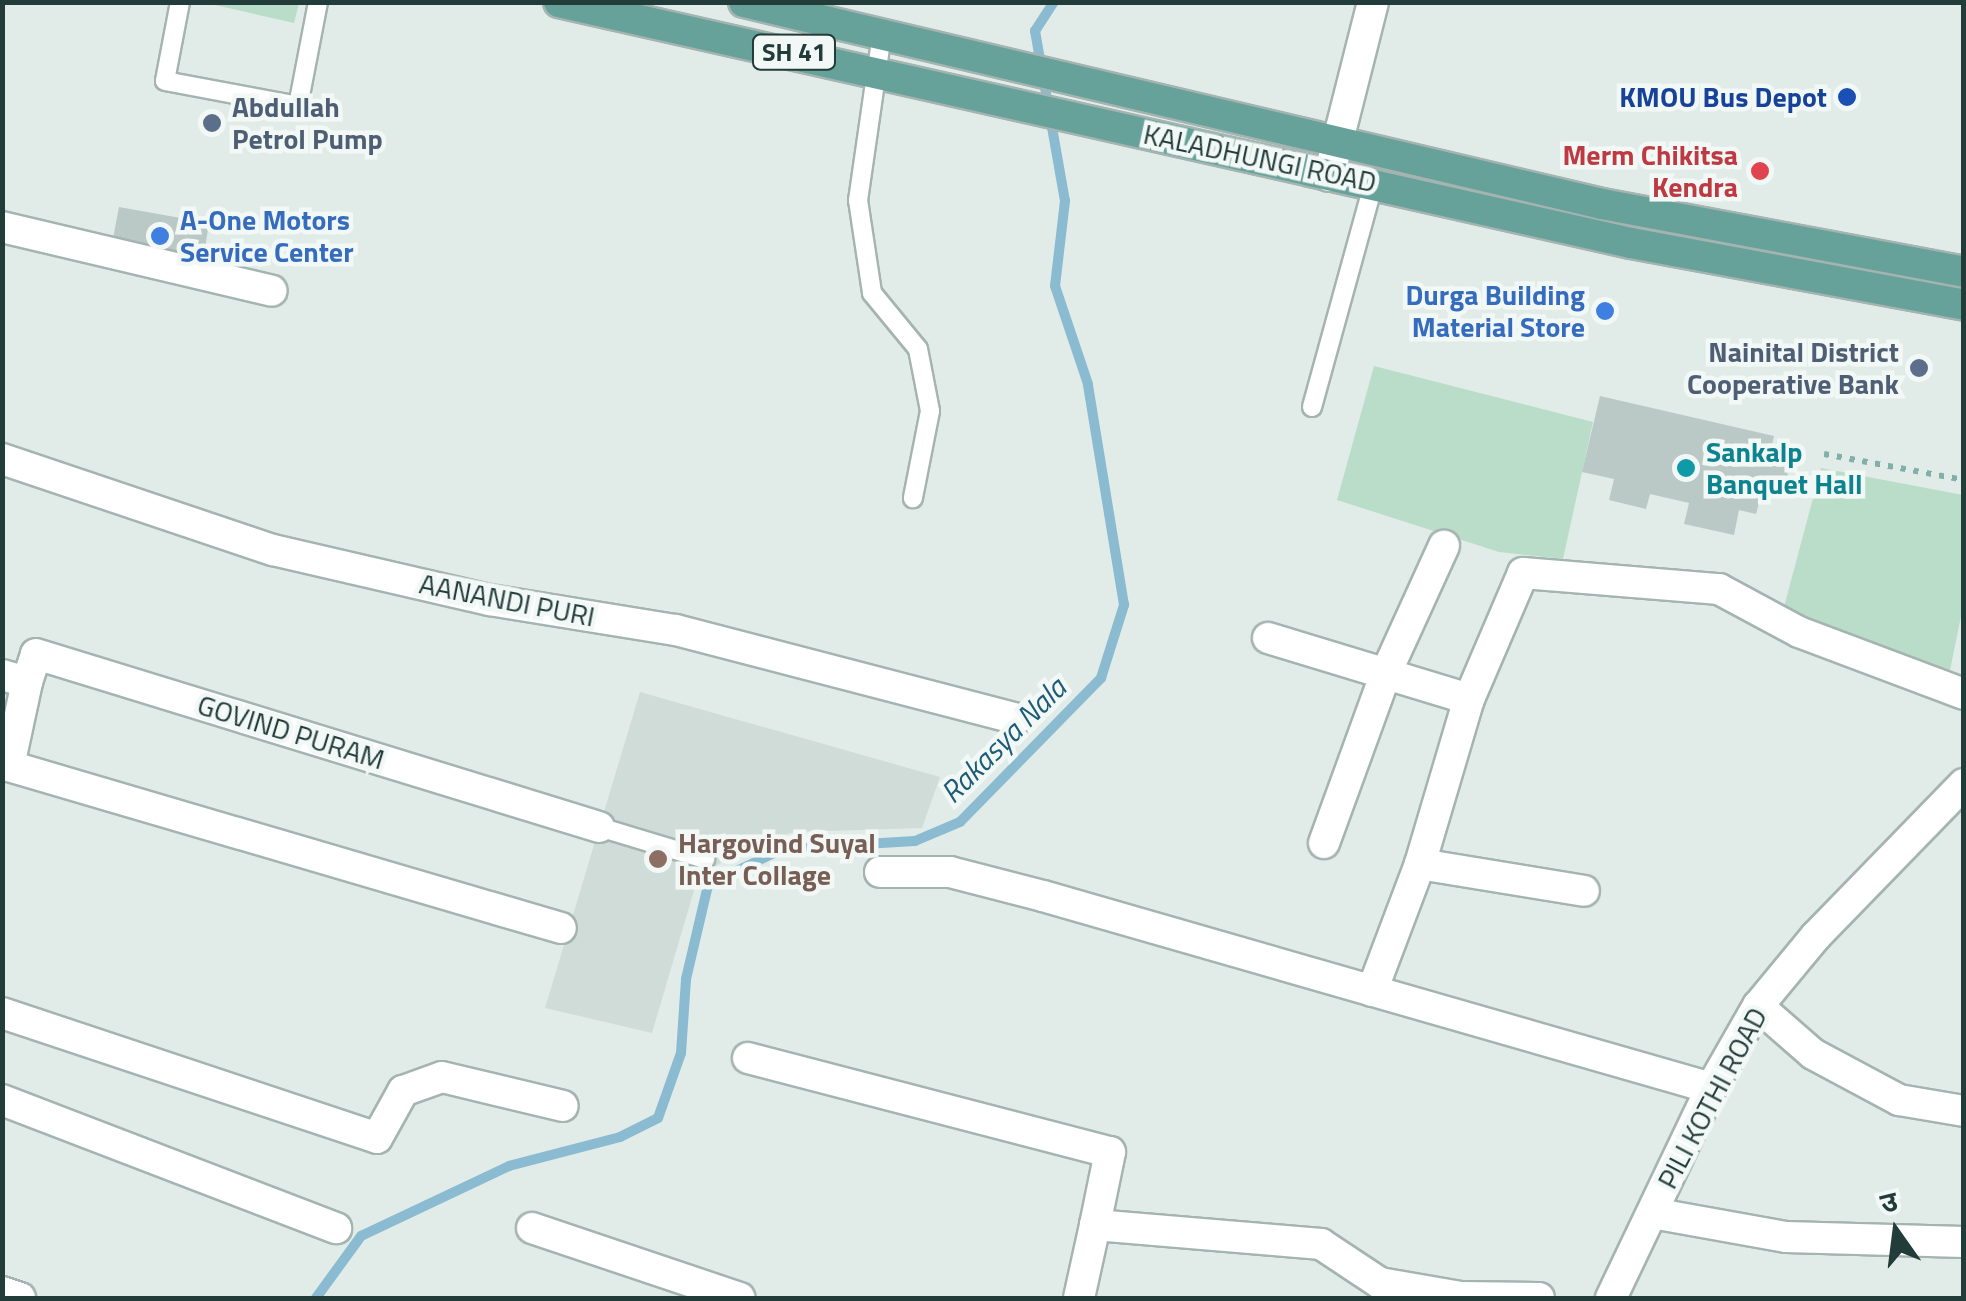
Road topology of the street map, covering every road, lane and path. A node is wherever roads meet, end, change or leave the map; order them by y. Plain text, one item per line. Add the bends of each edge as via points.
1 (180, 2) edge
2 (318, 2) edge
3 (559, 2) edge
4 (744, 2) edge
5 (1373, 2) edge
6 (797, 8) edge
7 (678, 14) edge
8 (882, 34) junction
9 (877, 70) junction
10 (1336, 144) junction
11 (1329, 176) junction
12 (1374, 182) junction
13 (2, 227) edge
14 (1964, 272) edge
15 (272, 290) dead end
16 (1964, 305) edge
17 (1312, 407) dead end
18 (1824, 454) dead end
19 (2, 459) edge
20 (1964, 480) edge
21 (913, 498) dead end
22 (1444, 546) dead end
23 (1268, 638) dead end
24 (1386, 673) junction
25 (15, 679) edge
26 (1964, 694) edge
27 (1469, 699) junction
28 (1018, 719) dead end
29 (1964, 784) edge
30 (600, 826) joint
31 (1324, 843) dead end
32 (704, 859) dead end
33 (1420, 864) junction
34 (880, 872) dead end
35 (1584, 891) dead end
36 (562, 928) dead end
37 (1372, 990) junction
38 (1758, 1006) junction
39 (2, 1013) edge
40 (748, 1058) dead end
41 (1711, 1088) junction
42 (2, 1100) edge
43 (563, 1106) dead end
44 (1964, 1111) edge
45 (1652, 1213) junction
46 (1096, 1225) junction
47 (336, 1228) dead end
48 (532, 1228) dead end
49 (1964, 1242) edge
50 (2, 1292) edge
51 (20, 1298) edge
52 (740, 1298) edge
53 (1079, 1298) edge
54 (1539, 1298) edge
55 (1611, 1298) edge

1 - 2 lane via 166,81 298,106
3 - 7 main road, KALADHUNGI ROAD / SH 41
4 - 6 main road, KALADHUNGI ROAD / SH 41
5 - 10 street
6 - 8 main road, KALADHUNGI ROAD / SH 41
7 - 9 main road, KALADHUNGI ROAD / SH 41
8 - 9 lane
8 - 10 main road, KALADHUNGI ROAD / SH 41
9 - 11 main road, KALADHUNGI ROAD / SH 41
9 - 21 lane via 858,200 872,293 918,349 930,412
10 - 11 street
10 - 14 main road, KALADHUNGI ROAD / SH 41 via 1602,204
11 - 12 main road, KALADHUNGI ROAD / SH 41
12 - 16 main road, KALADHUNGI ROAD / SH 41 via 1631,243
12 - 17 lane
13 - 15 street
18 - 20 path
19 - 28 street, AANANDI PURI via 273,550 490,600 676,630
22 - 24 street
23 - 24 street
24 - 27 street
24 - 31 street
25 - 30 street, GOVIND PURAM via 36,654
25 - 36 street via 9,766
26 - 27 street via 1798,632 1719,589 1523,573
27 - 33 street
29 - 38 street, PILI KOTHI ROAD via 1816,936
30 - 32 lane
33 - 35 street
33 - 37 street
34 - 37 street via 950,872
37 - 41 street
38 - 41 street, PILI KOTHI ROAD
38 - 44 street via 1813,1054 1899,1100
39 - 43 street via 377,1138 403,1091 442,1076
40 - 46 street via 1110,1152
41 - 45 street, PILI KOTHI ROAD
42 - 47 street
45 - 49 street via 1786,1237
45 - 55 street, PILI KOTHI ROAD
46 - 53 street
46 - 54 street via 1320,1244 1380,1283 1460,1297
48 - 52 street
50 - 51 street

